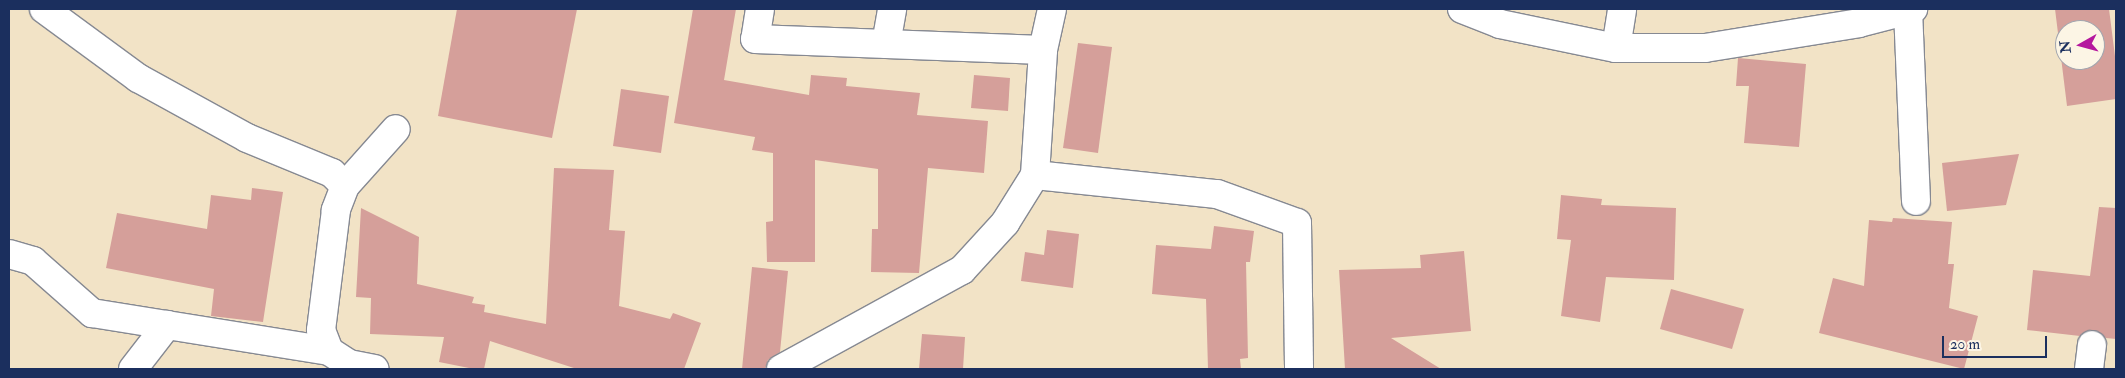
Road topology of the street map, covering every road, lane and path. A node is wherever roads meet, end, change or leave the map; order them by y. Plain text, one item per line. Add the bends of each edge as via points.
1 (44, 9) edge
2 (760, 9) edge
3 (892, 9) edge
4 (1052, 9) edge
5 (1462, 9) edge
6 (1622, 9) edge
7 (1911, 9) edge
8 (1860, 16) edge
9 (886, 44) junction
10 (1616, 48) junction
11 (1043, 50) junction
12 (396, 129) dead end
13 (1035, 175) junction
14 (344, 186) junction
15 (1916, 201) dead end
16 (9, 254) edge
17 (166, 325) junction
18 (329, 351) junction
19 (133, 369) edge
20 (375, 369) edge
21 (781, 369) edge
22 (1299, 369) edge

1 - 14 street via 138,78 247,138 332,173
2 - 9 street via 754,39
3 - 9 street
4 - 11 street
5 - 10 street via 1500,24
6 - 10 street
7 - 8 street
7 - 15 street
8 - 10 street via 1705,48
9 - 11 street
11 - 13 street
12 - 14 street
13 - 21 street via 1005,223 962,270
13 - 22 street via 1217,194 1297,223
14 - 18 street via 336,210 321,330
16 - 17 street via 32,261 92,313
17 - 18 street
17 - 19 street
18 - 20 street via 350,364

